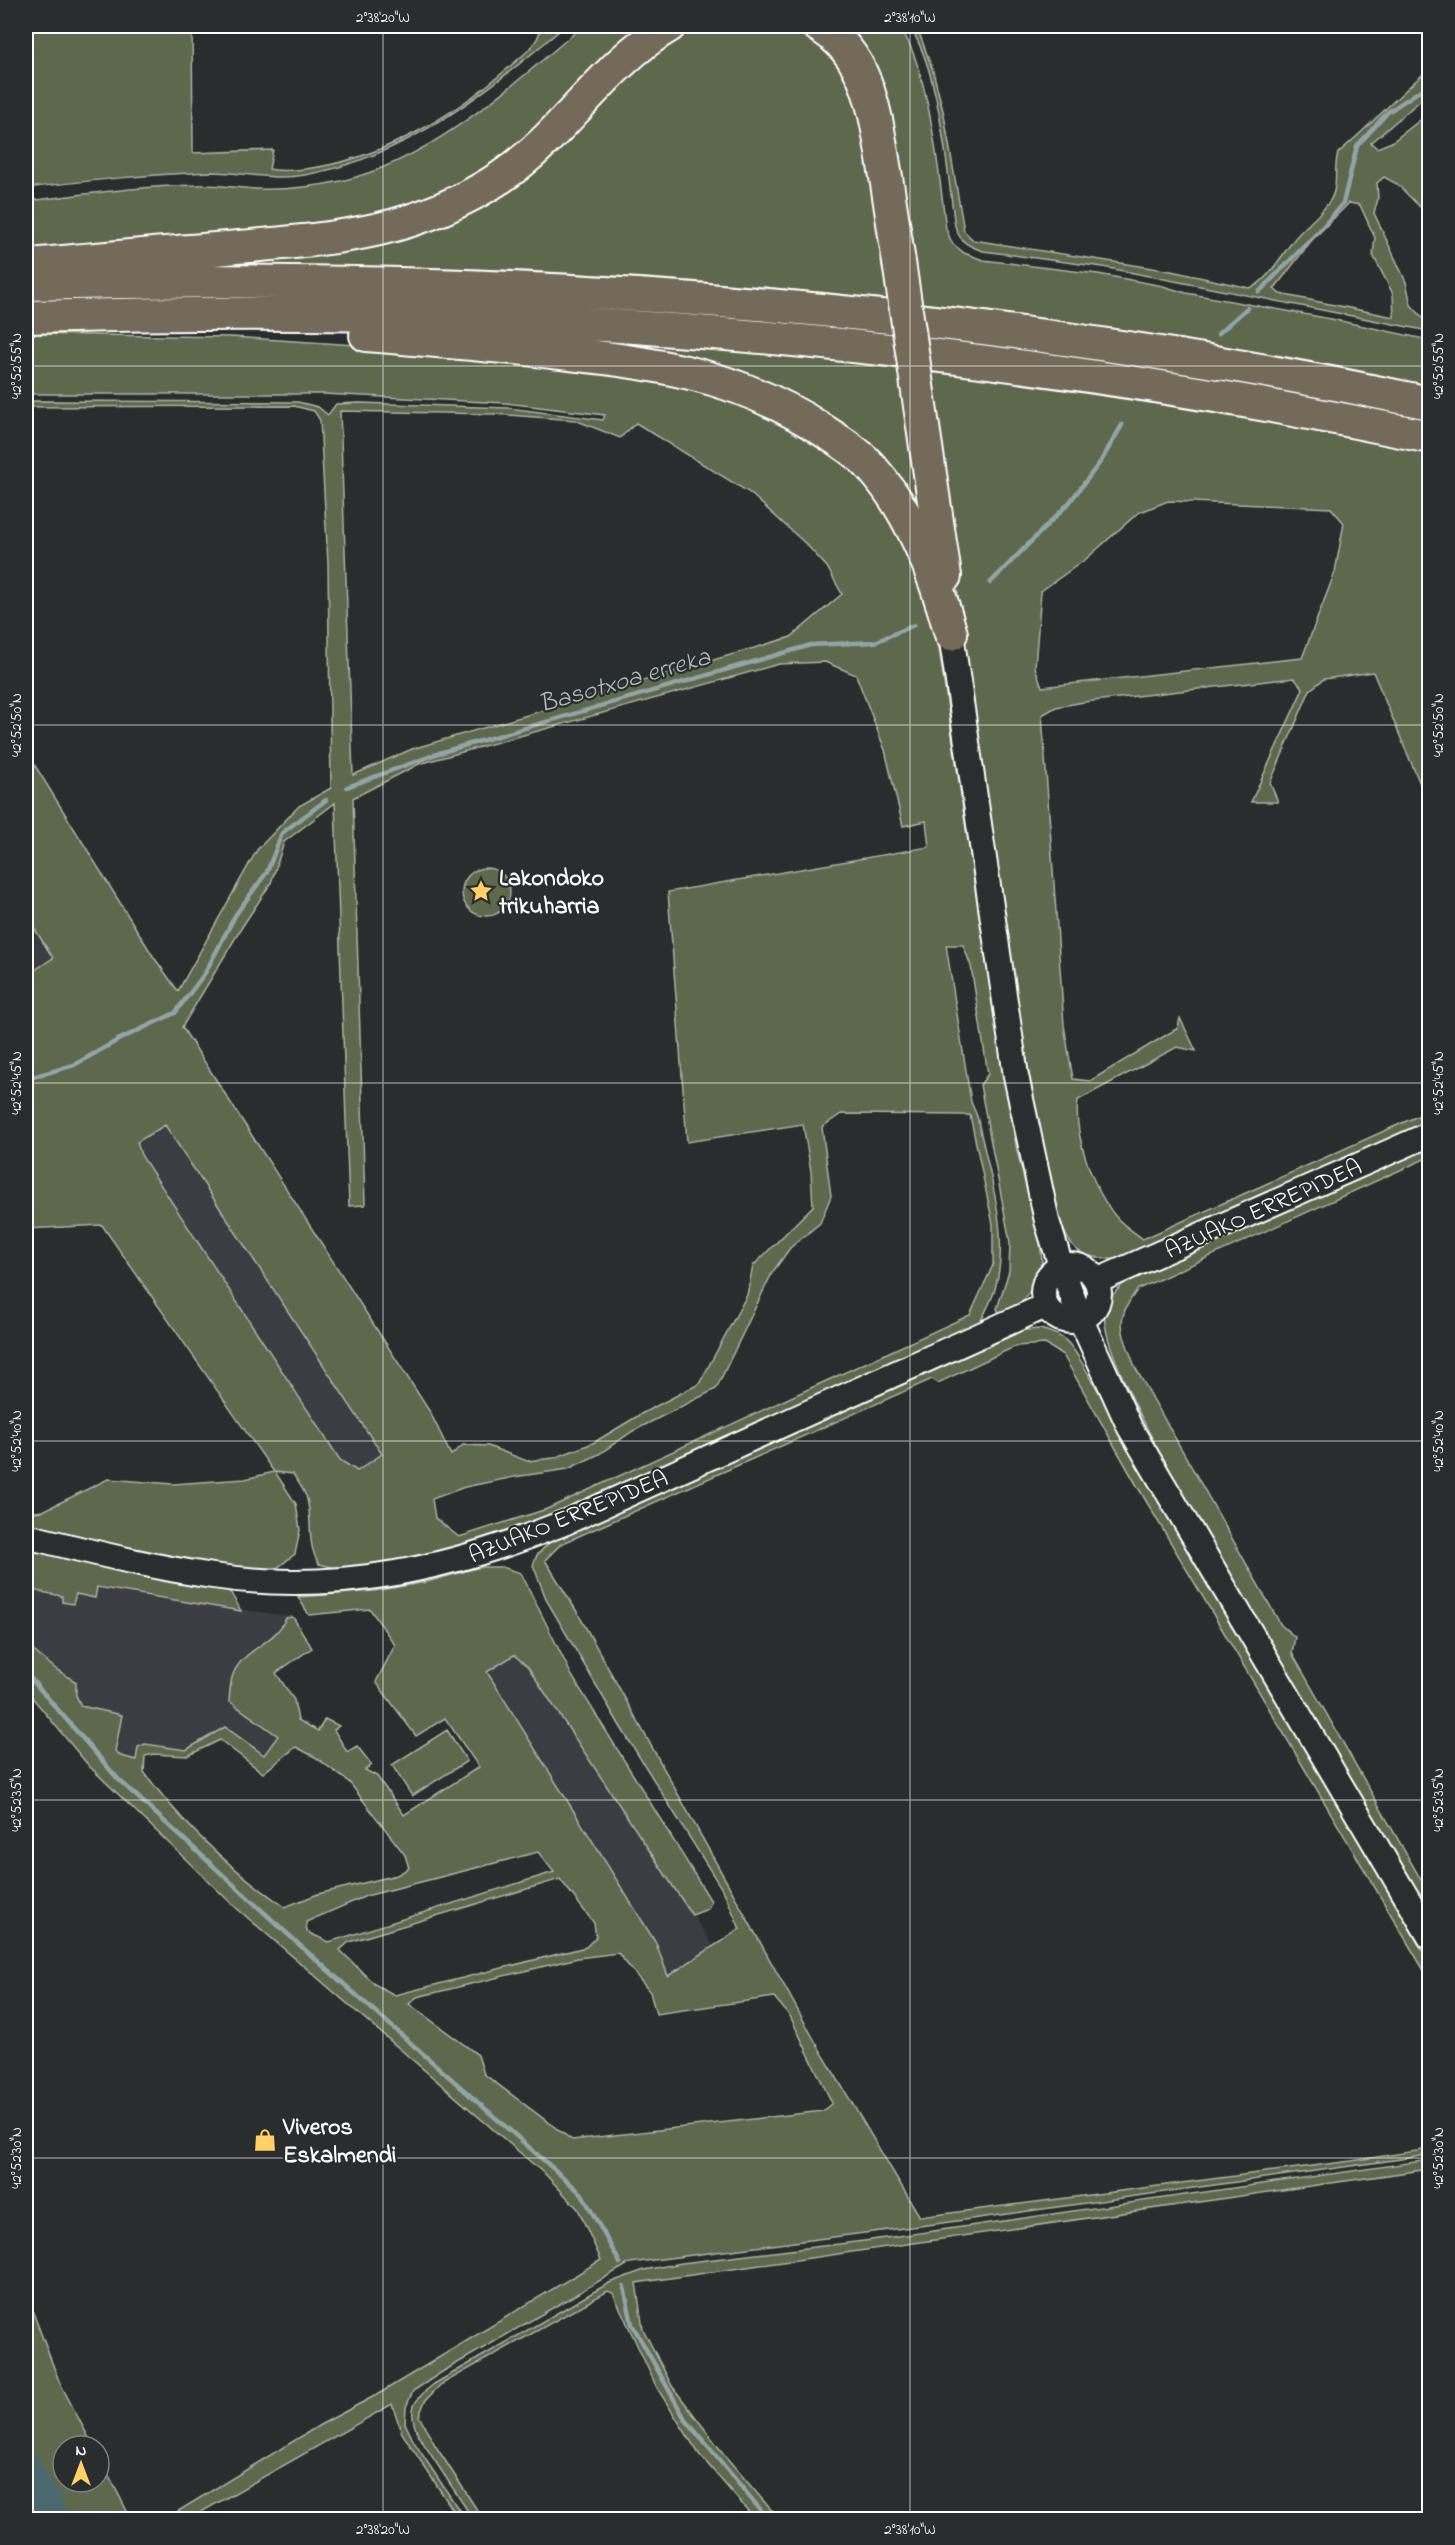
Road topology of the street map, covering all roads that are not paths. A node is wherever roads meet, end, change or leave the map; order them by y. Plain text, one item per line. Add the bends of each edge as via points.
1 (669, 26) edge
2 (819, 26) edge
3 (26, 265) edge
4 (26, 284) edge
5 (99, 315) junction
6 (26, 317) edge
7 (1430, 403) edge
8 (1430, 438) edge
9 (951, 634) junction
10 (1430, 1134) edge
11 (1061, 1266) junction
12 (1097, 1281) junction
13 (1045, 1306) junction
14 (1080, 1320) junction
15 (26, 1536) edge
16 (1430, 1937) edge

1 - 3 highway via 626,58 540,144 502,176 462,201 424,218 323,239
2 - 9 highway, bridge via 850,52 875,109 944,560
4 - 7 highway via 444,284 712,299 1047,335
5 - 6 highway
5 - 8 highway via 451,317 730,335 1046,369 1212,395
5 - 9 highway via 467,343 624,360 714,378 766,397 837,439 870,466 916,535
9 - 11 main road via 1016,1076 1039,1190
10 - 12 main road, AZUAKO ERREPIDEA
11 - 12 main road via 1082,1266
11 - 13 main road via 1048,1275 1042,1290
11 - 14 main road
12 - 14 main road via 1097,1304
13 - 14 main road via 1054,1316
13 - 15 main road, AZUAKO ERREPIDEA via 566,1522 468,1558 411,1572 327,1582 215,1577
14 - 16 main road via 1130,1428

